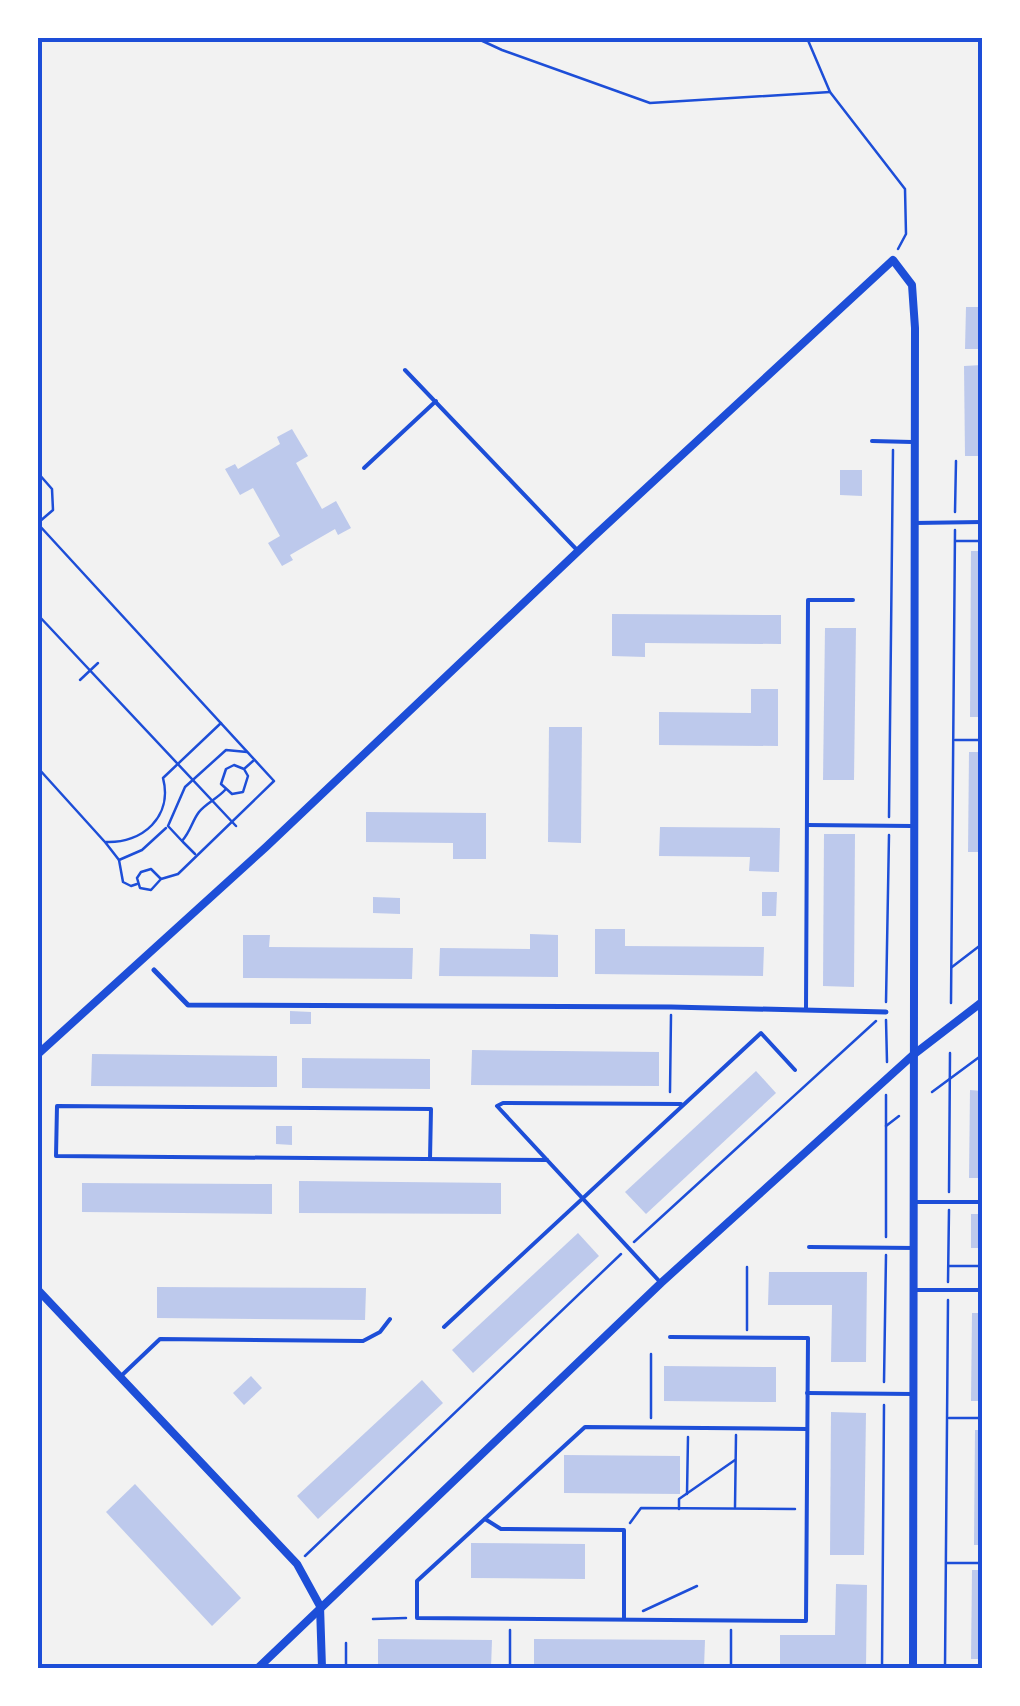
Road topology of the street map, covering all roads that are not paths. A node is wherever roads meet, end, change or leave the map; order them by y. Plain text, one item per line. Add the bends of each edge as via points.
1 (405, 370) dead end
2 (436, 402) junction
3 (872, 440) dead end
4 (915, 442) junction
5 (364, 468) dead end
6 (982, 522) edge
7 (914, 523) junction
8 (578, 550) junction
9 (853, 600) dead end
10 (807, 825) junction
11 (915, 826) junction
12 (154, 970) dead end
13 (982, 1002) edge
14 (806, 1008) junction
15 (886, 1012) road end
16 (38, 1054) edge
17 (913, 1055) junction
18 (795, 1070) dead end
19 (684, 1104) junction
20 (430, 1159) junction
21 (547, 1160) junction
22 (582, 1198) junction
23 (914, 1202) junction
24 (982, 1202) edge
25 (809, 1247) dead end
26 (914, 1248) junction
27 (660, 1283) junction
28 (38, 1290) edge
29 (914, 1290) junction
30 (982, 1290) edge
31 (390, 1319) dead end
32 (444, 1327) dead end
33 (670, 1338) dead end
34 (120, 1377) junction
35 (808, 1393) junction
36 (914, 1394) junction
37 (807, 1429) junction
38 (485, 1519) junction
39 (320, 1606) junction
40 (624, 1620) junction
41 (258, 1668) edge
42 (322, 1668) edge
43 (914, 1668) edge

1 - 2 lane
2 - 5 lane
2 - 8 lane
3 - 4 lane
4 - 7 street
4 - 8 street via 912,285 893,260
6 - 7 lane
7 - 11 street
8 - 16 street
9 - 10 lane via 808,600
10 - 11 lane
10 - 14 lane
11 - 17 street
12 - 14 street via 188,1005
13 - 17 street
14 - 15 street
17 - 23 street
17 - 27 street
18 - 19 lane via 761,1034
19 - 21 lane via 497,1106
19 - 22 lane
20 - 20 lane via 431,1109 57,1106 56,1156
20 - 21 lane
21 - 22 lane
22 - 27 lane
22 - 32 lane
23 - 24 lane
23 - 26 street
25 - 26 lane
26 - 29 street
27 - 39 street
28 - 34 street
29 - 30 lane
29 - 36 street
31 - 34 lane via 363,1341 160,1339
33 - 35 lane via 808,1338
34 - 39 street via 297,1564
35 - 36 lane
35 - 37 lane
36 - 43 street
37 - 38 lane via 585,1427
37 - 40 lane via 806,1621
38 - 40 lane via 501,1529 624,1530
38 - 40 lane via 417,1582 416,1618
39 - 41 street
39 - 42 street

